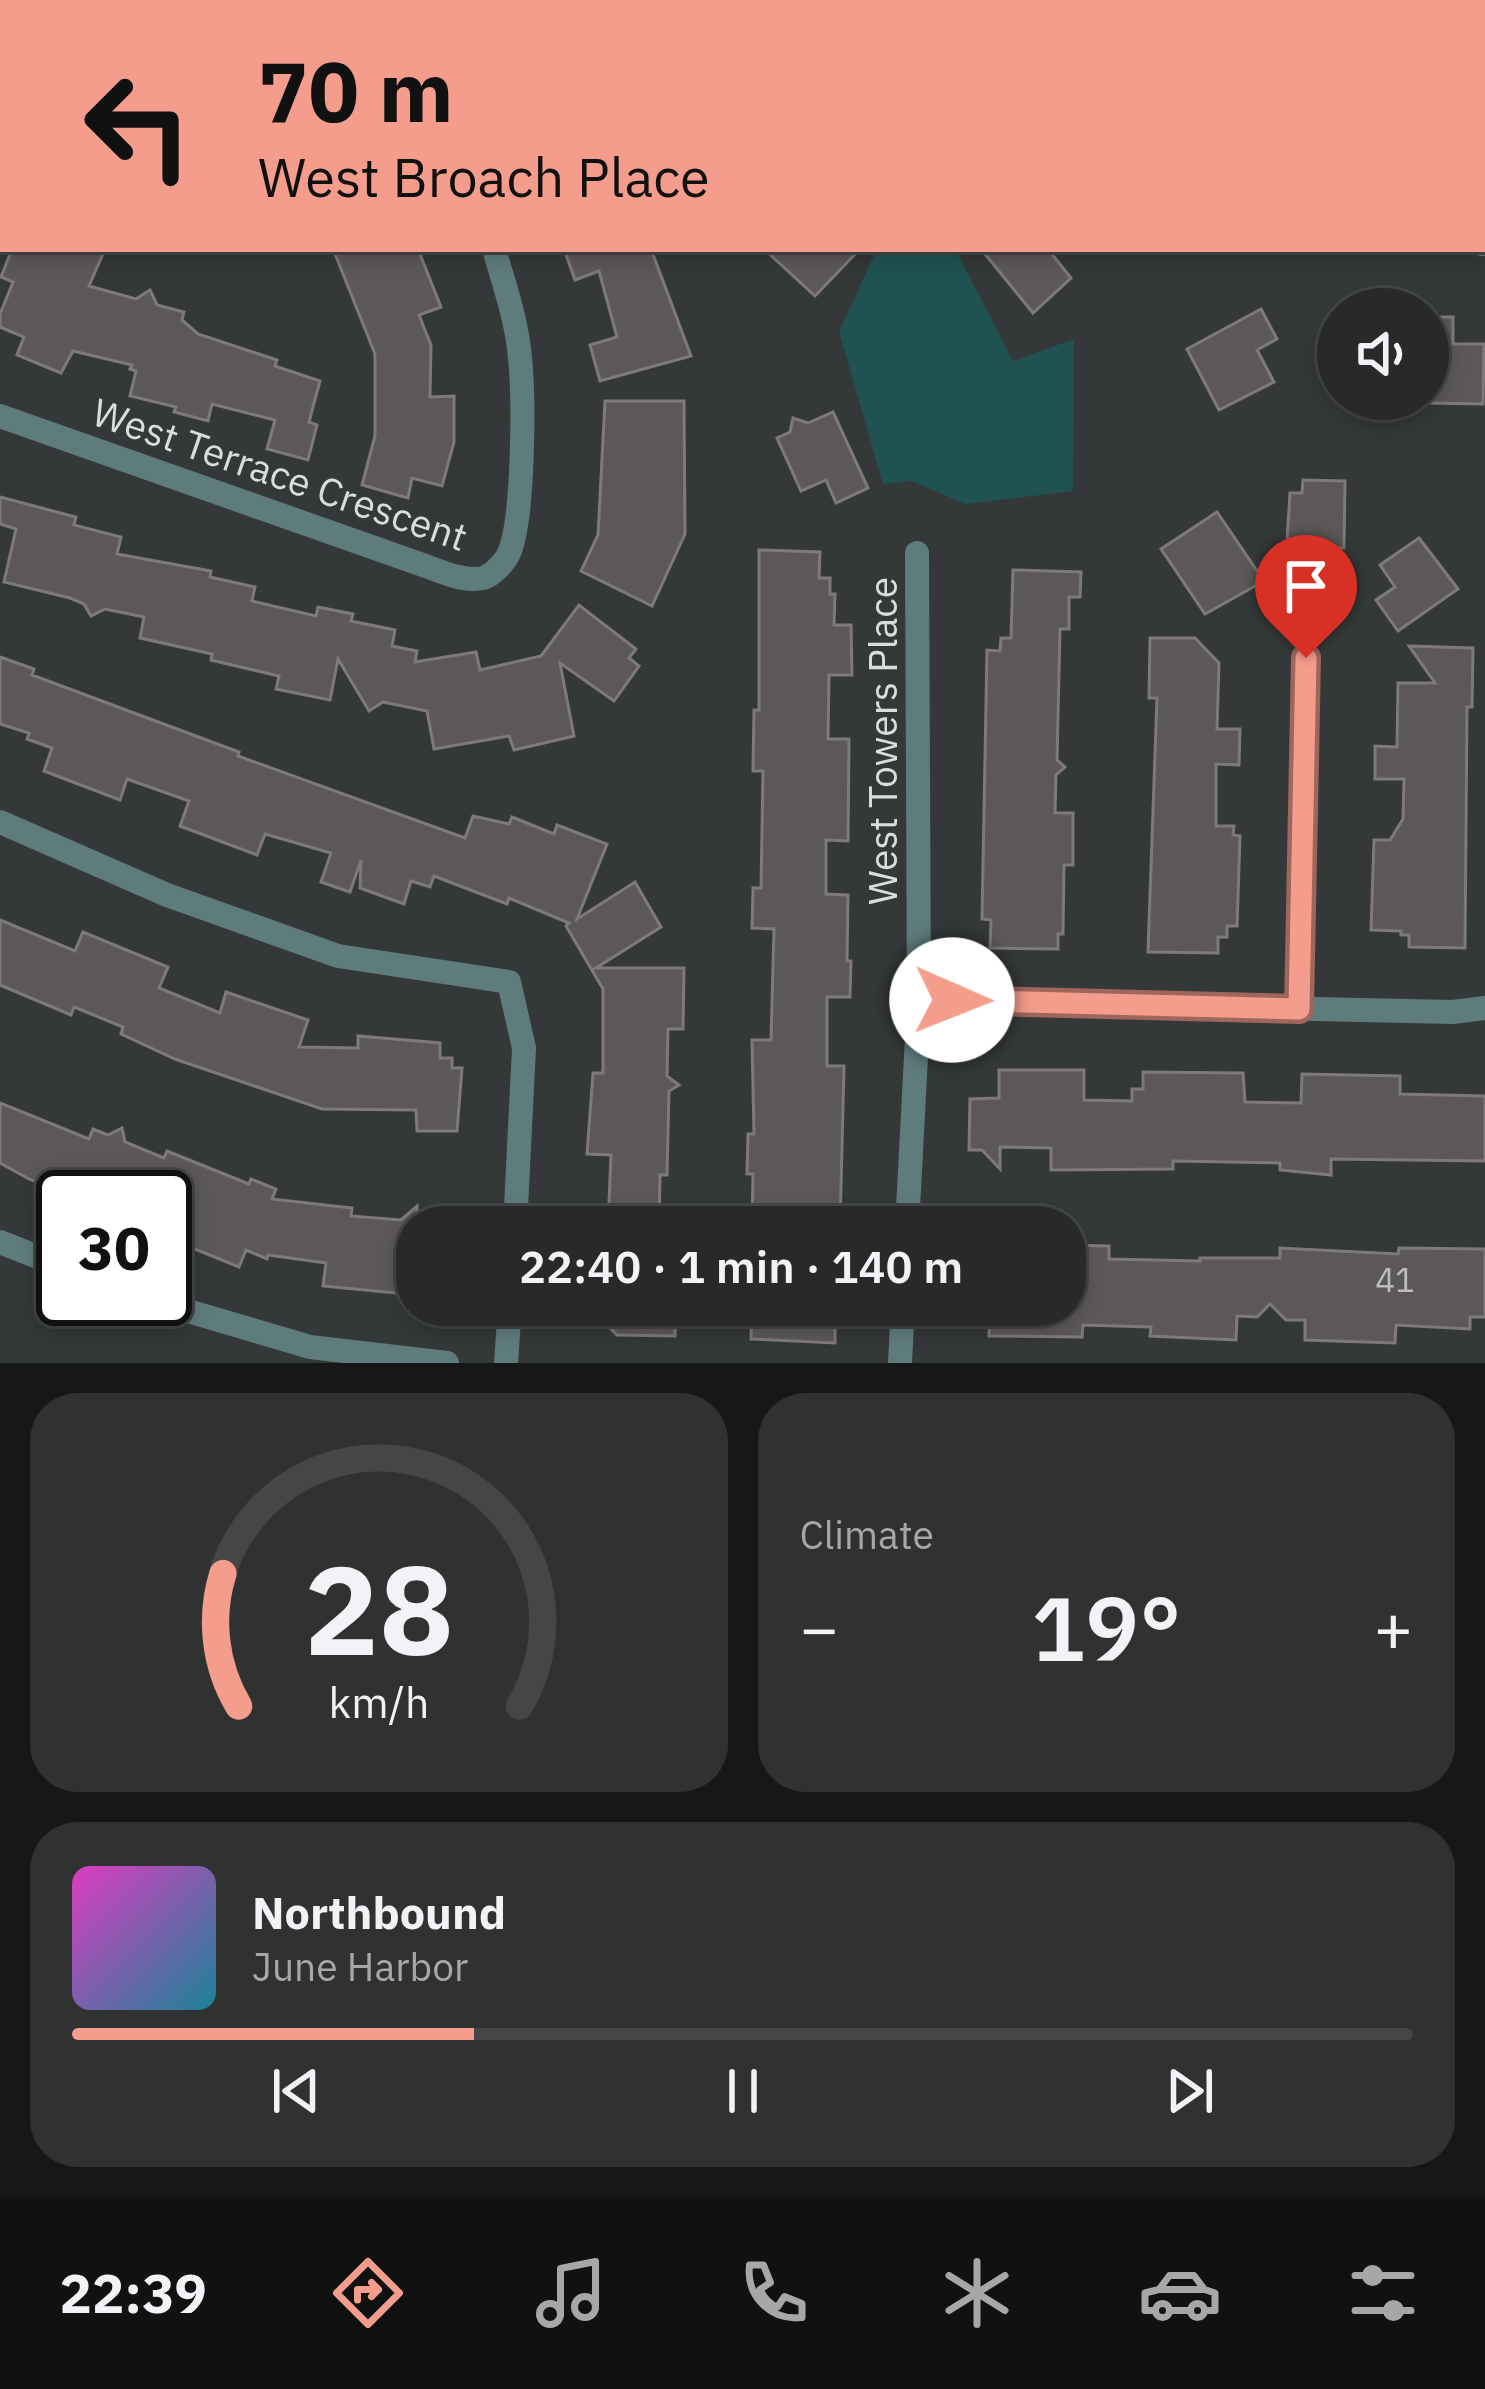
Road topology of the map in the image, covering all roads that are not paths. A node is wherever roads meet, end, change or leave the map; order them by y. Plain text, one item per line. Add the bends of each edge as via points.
1 (495, 252) edge
2 (0, 416) edge
3 (917, 553) dead end
4 (1306, 658) dead end
5 (0, 822) edge
6 (920, 1000) junction
7 (1485, 1008) edge
8 (1299, 1009) junction
9 (516, 1206) edge
10 (908, 1206) edge
11 (0, 1242) edge
12 (36, 1256) edge
13 (192, 1312) edge
14 (509, 1326) edge
15 (902, 1326) edge
16 (447, 1363) edge
17 (506, 1363) edge
18 (900, 1363) edge

1 - 2 street, West Terrace Crescent via 520,356 523,421 509,552 482,578 420,564
3 - 6 street, West Towers Place
4 - 8 street
5 - 9 street via 167,895 338,956 509,982 524,1048
6 - 8 street
6 - 10 street, West Towers Place
7 - 8 street
11 - 12 street
13 - 16 street via 310,1347
14 - 17 street
15 - 18 street

